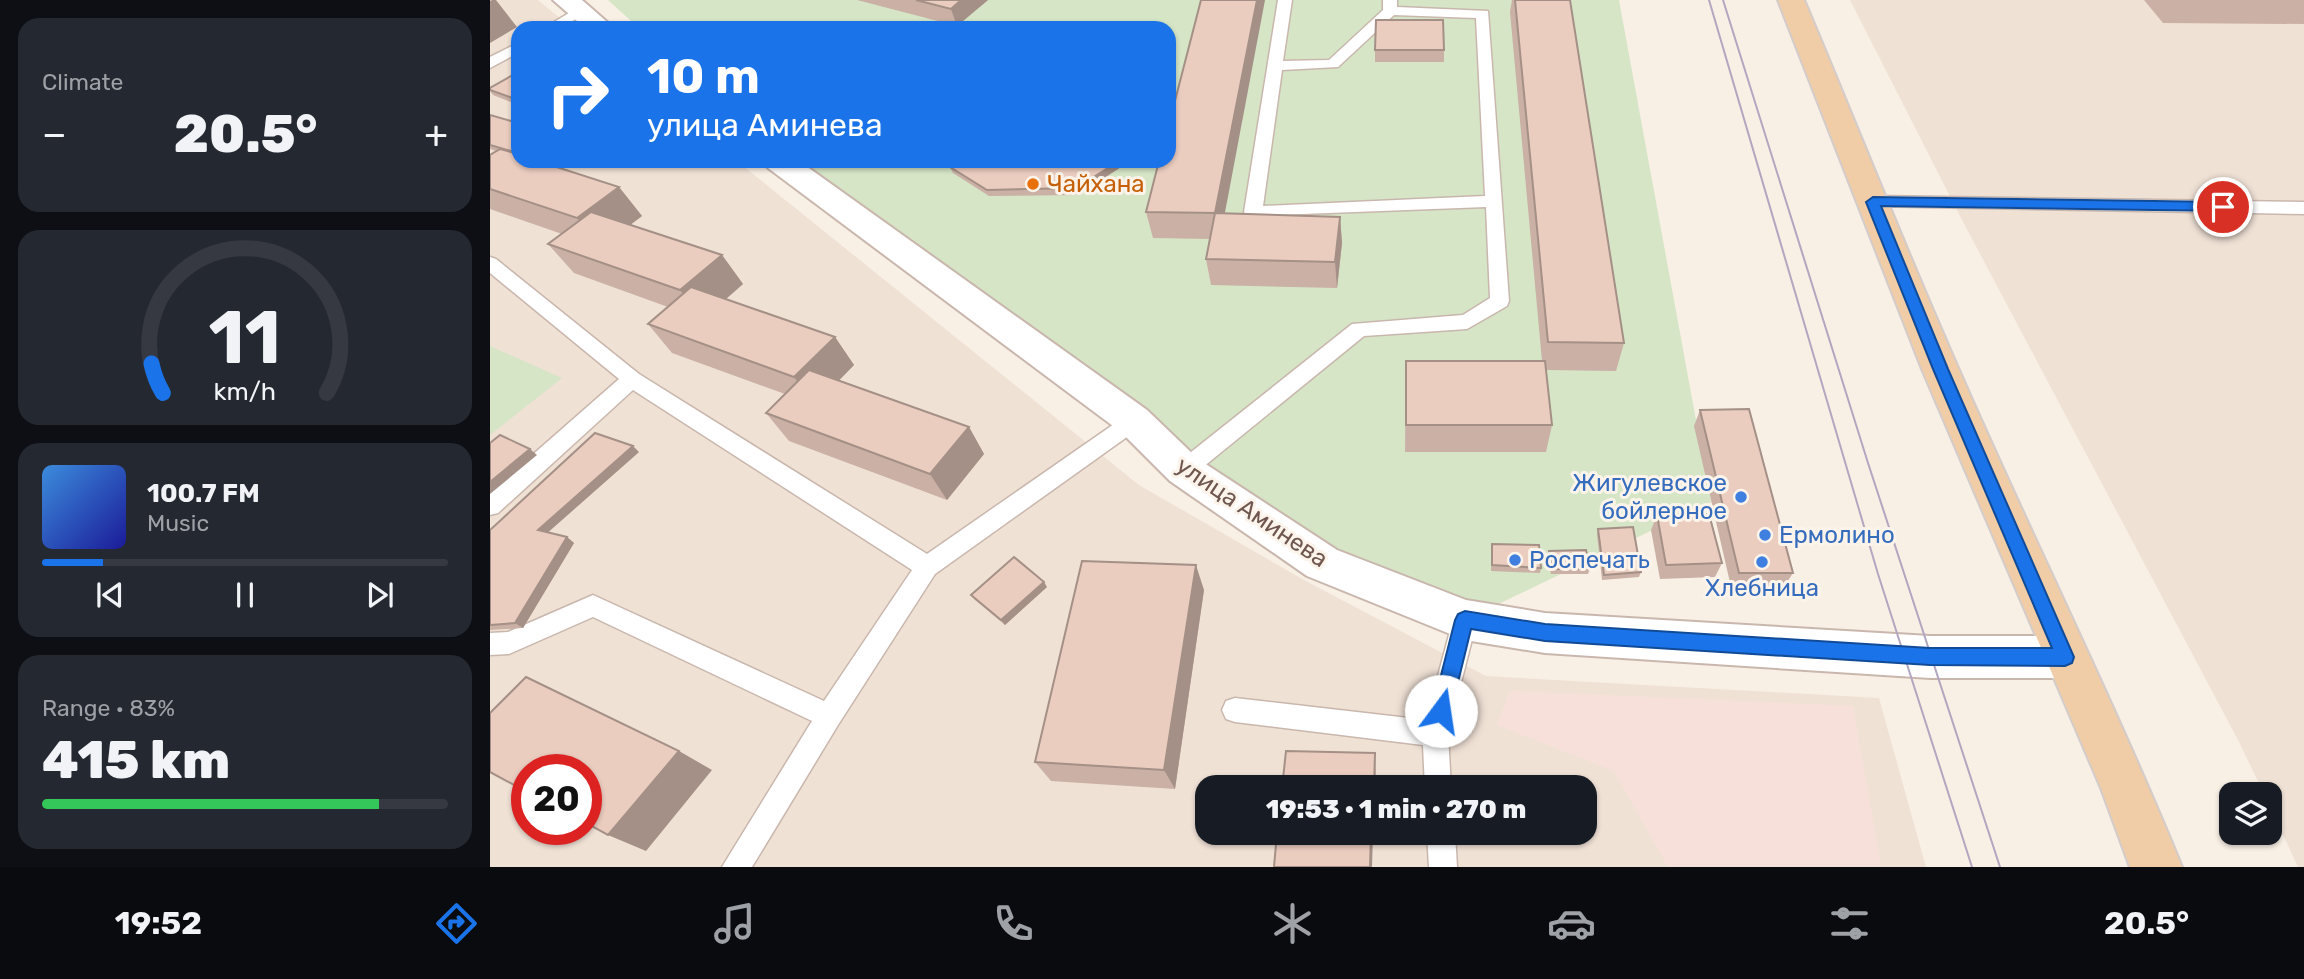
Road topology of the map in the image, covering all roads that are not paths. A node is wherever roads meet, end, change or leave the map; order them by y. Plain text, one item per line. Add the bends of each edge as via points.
1 (1285, 0) edge
2 (1791, 0) edge
3 (1390, 5) edge
4 (573, 6) edge
5 (558, 21) edge
6 (592, 21) edge
7 (511, 51) edge
8 (490, 63) edge
9 (1274, 66) junction
10 (789, 168) edge
11 (1495, 201) junction
12 (1873, 202) junction
13 (2304, 208) edge
14 (490, 262) edge
15 (632, 379) junction
16 (1134, 421) junction
17 (1184, 470) junction
18 (490, 506) edge
19 (927, 567) junction
20 (1465, 620) junction
21 (490, 644) edge
22 (2065, 657) junction
23 (1235, 710) dead end
24 (829, 716) junction
25 (1436, 734) junction
26 (1438, 775) edge
27 (1442, 845) edge
28 (736, 867) edge
29 (1443, 867) edge
30 (2157, 867) edge

1 - 9 lane
2 - 12 main road
3 - 9 lane via 1333,64
3 - 11 lane via 1483,14
4 - 5 lane
4 - 6 street
7 - 8 lane
9 - 11 lane via 1253,212
10 - 16 street, улица Аминева
11 - 17 lane via 1500,301 1467,322 1359,329
12 - 13 lane
12 - 22 main road
14 - 15 lane
15 - 18 lane
15 - 19 lane
16 - 17 street, улица Аминева
16 - 19 lane
17 - 20 street, улица Аминева via 1322,563
19 - 24 lane
20 - 22 street, улица Аминева via 1545,632 1930,657
20 - 25 lane
21 - 24 lane via 509,643 593,606
22 - 30 main road
23 - 25 lane
24 - 28 lane
25 - 26 lane
27 - 29 lane

